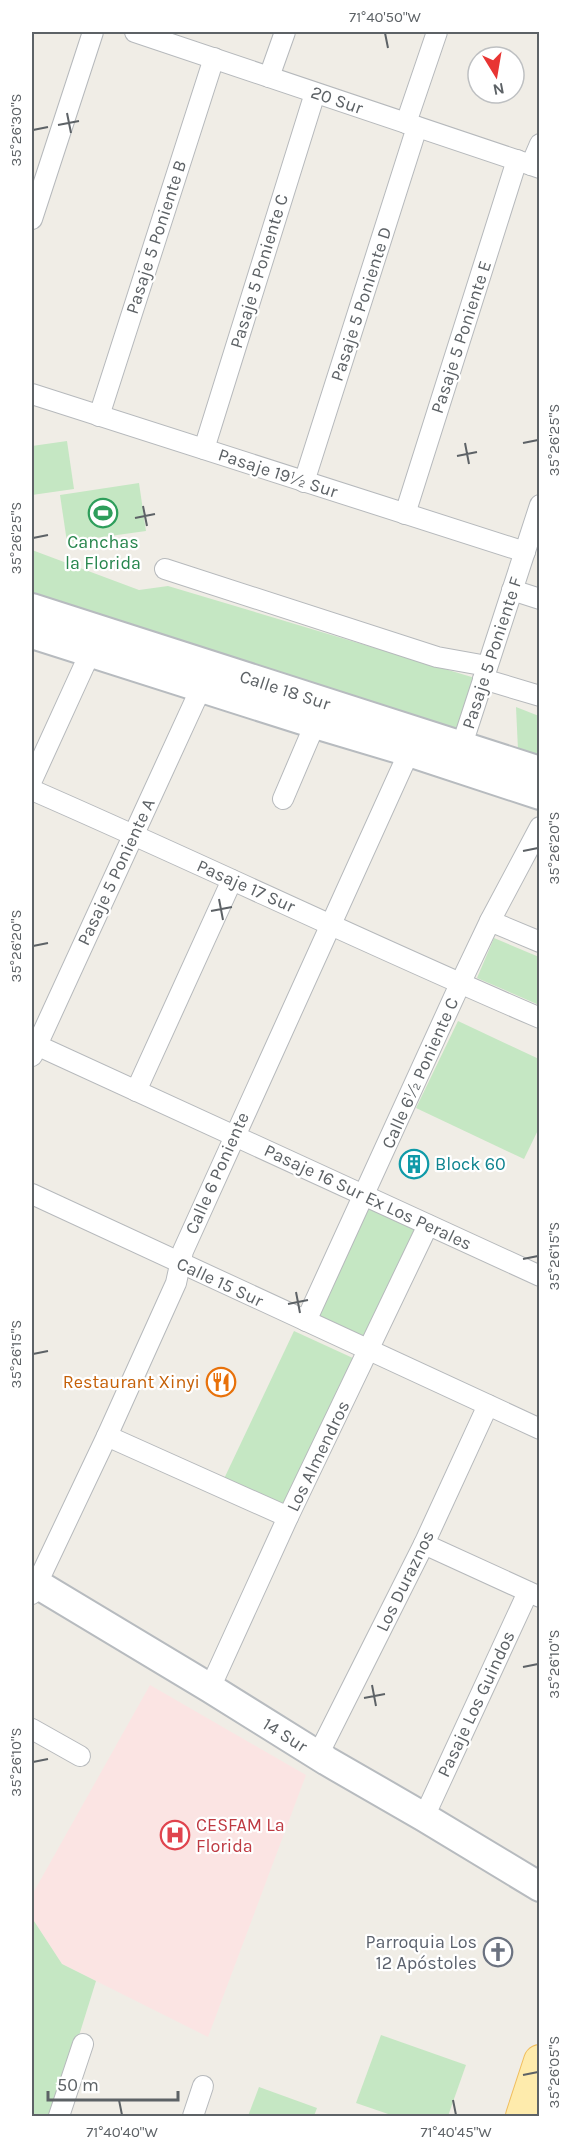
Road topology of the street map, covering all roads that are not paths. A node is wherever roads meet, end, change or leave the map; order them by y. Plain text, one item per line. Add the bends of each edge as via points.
1 (93, 32) edge
2 (138, 32) edge
3 (285, 32) edge
4 (437, 32) edge
5 (214, 58) junction
6 (269, 77) junction
7 (315, 93) junction
8 (411, 125) junction
9 (540, 144) edge
10 (529, 165) edge
11 (32, 219) edge
12 (32, 394) edge
13 (99, 416) junction
14 (204, 449) junction
15 (304, 482) junction
16 (540, 505) edge
17 (405, 514) junction
18 (525, 552) junction
19 (165, 569) dead end
20 (512, 590) junction
21 (540, 599) edge
22 (32, 608) edge
23 (32, 634) edge
24 (90, 653) junction
25 (485, 672) junction
26 (201, 688) junction
27 (540, 696) edge
28 (315, 724) junction
29 (410, 752) junction
30 (458, 756) junction
31 (540, 771) edge
32 (32, 780) edge
33 (32, 790) edge
34 (540, 795) edge
35 (282, 799) dead end
36 (540, 827) edge
37 (134, 834) junction
38 (232, 880) junction
39 (490, 921) junction
40 (330, 924) junction
41 (540, 942) edge
42 (460, 984) junction
43 (540, 1018) edge
44 (33, 1048) edge
45 (136, 1091) junction
46 (234, 1134) junction
47 (32, 1194) edge
48 (364, 1196) junction
49 (428, 1225) junction
50 (179, 1264) junction
51 (540, 1276) edge
52 (306, 1321) junction
53 (369, 1349) junction
54 (488, 1405) junction
55 (540, 1429) edge
56 (107, 1436) junction
57 (288, 1517) junction
58 (424, 1544) junction
59 (33, 1587) edge
60 (534, 1594) edge
61 (210, 1688) junction
62 (32, 1729) edge
63 (318, 1755) junction
64 (80, 1756) dead end
65 (424, 1817) junction
66 (540, 1887) edge
67 (83, 2044) dead end
68 (540, 2061) edge
69 (203, 2086) dead end
70 (59, 2116) edge
71 (193, 2116) edge
72 (522, 2116) edge

1 - 11 street
2 - 5 street, 20 Sur
3 - 6 street
4 - 8 street, Pasaje 5 Poniente D
5 - 6 street, 20 Sur
5 - 13 street, Pasaje 5 Poniente B
6 - 7 street, 20 Sur
7 - 8 street, 20 Sur
7 - 14 street, Pasaje 5 Poniente C
8 - 10 street, 20 Sur
8 - 15 street, Pasaje 5 Poniente D
9 - 10 street, Pasaje 5 Poniente E
10 - 17 street, Pasaje 5 Poniente E
12 - 13 street, Pasaje 19½ Sur
13 - 14 street, Pasaje 19½ Sur
14 - 15 street, Pasaje 19½ Sur
15 - 17 street, Pasaje 19½ Sur
16 - 18 street, Pasaje 5 Poniente F
17 - 18 street, Pasaje 19½ Sur
18 - 20 street, Pasaje 5 Poniente F
19 - 25 street
20 - 21 street
20 - 25 street, Pasaje 5 Poniente F
22 - 30 main road, Calle 18 Sur
23 - 24 main road, Calle 18 Sur
24 - 26 main road, Calle 18 Sur
24 - 32 street
25 - 27 street
25 - 30 street, Pasaje 5 Poniente F
26 - 28 main road, Calle 18 Sur
26 - 37 street, Pasaje 5 Poniente A
28 - 29 main road, Calle 18 Sur
28 - 35 street
29 - 30 main road, Calle 18 Sur
29 - 40 street, Calle 6 Poniente
30 - 31 main road, Calle 18 Sur
30 - 34 main road, Calle 18 Sur
33 - 37 street, Pasaje 17 Sur
36 - 39 street, Calle 6½ Poniente C
37 - 38 street, Pasaje 17 Sur
37 - 44 street, Pasaje 5 Poniente A
38 - 40 street, Pasaje 17 Sur
38 - 45 street
39 - 41 street
39 - 42 street, Calle 6½ Poniente C
40 - 42 street, Pasaje 17 Sur
40 - 46 street, Calle 6 Poniente
42 - 43 street, Pasaje 17 Sur
42 - 48 street, Calle 6½ Poniente C
44 - 45 street, Pasaje 16 Sur Ex Los Perales
45 - 46 street, Pasaje 16 Sur Ex Los Perales
46 - 48 street, Pasaje 16 Sur Ex Los Perales
46 - 50 street, Calle 6 Poniente
47 - 50 street, Calle 15 Sur
48 - 49 street, Pasaje 16 Sur Ex Los Perales
48 - 52 street, Calle 6½ Poniente C
49 - 51 street, Pasaje 16 Sur Ex Los Perales
49 - 53 street, Los Almendros
50 - 52 street, Calle 15 Sur
50 - 56 street, Calle 6 Poniente via 176,1283
52 - 53 street, Calle 15 Sur
53 - 54 street, Calle 15 Sur
53 - 57 street, Los Almendros
54 - 55 street, Calle 15 Sur
54 - 58 street, Los Duraznos
56 - 57 street
56 - 59 street, Calle 6 Poniente
57 - 61 street, Los Almendros
58 - 60 street
58 - 63 street, Los Duraznos
59 - 61 main road, 14 Sur
60 - 65 street, Pasaje Los Guindos
61 - 63 main road, 14 Sur
62 - 64 street
63 - 65 main road, 14 Sur
65 - 66 main road, 14 Sur
67 - 70 street
68 - 72 main road
69 - 71 street

